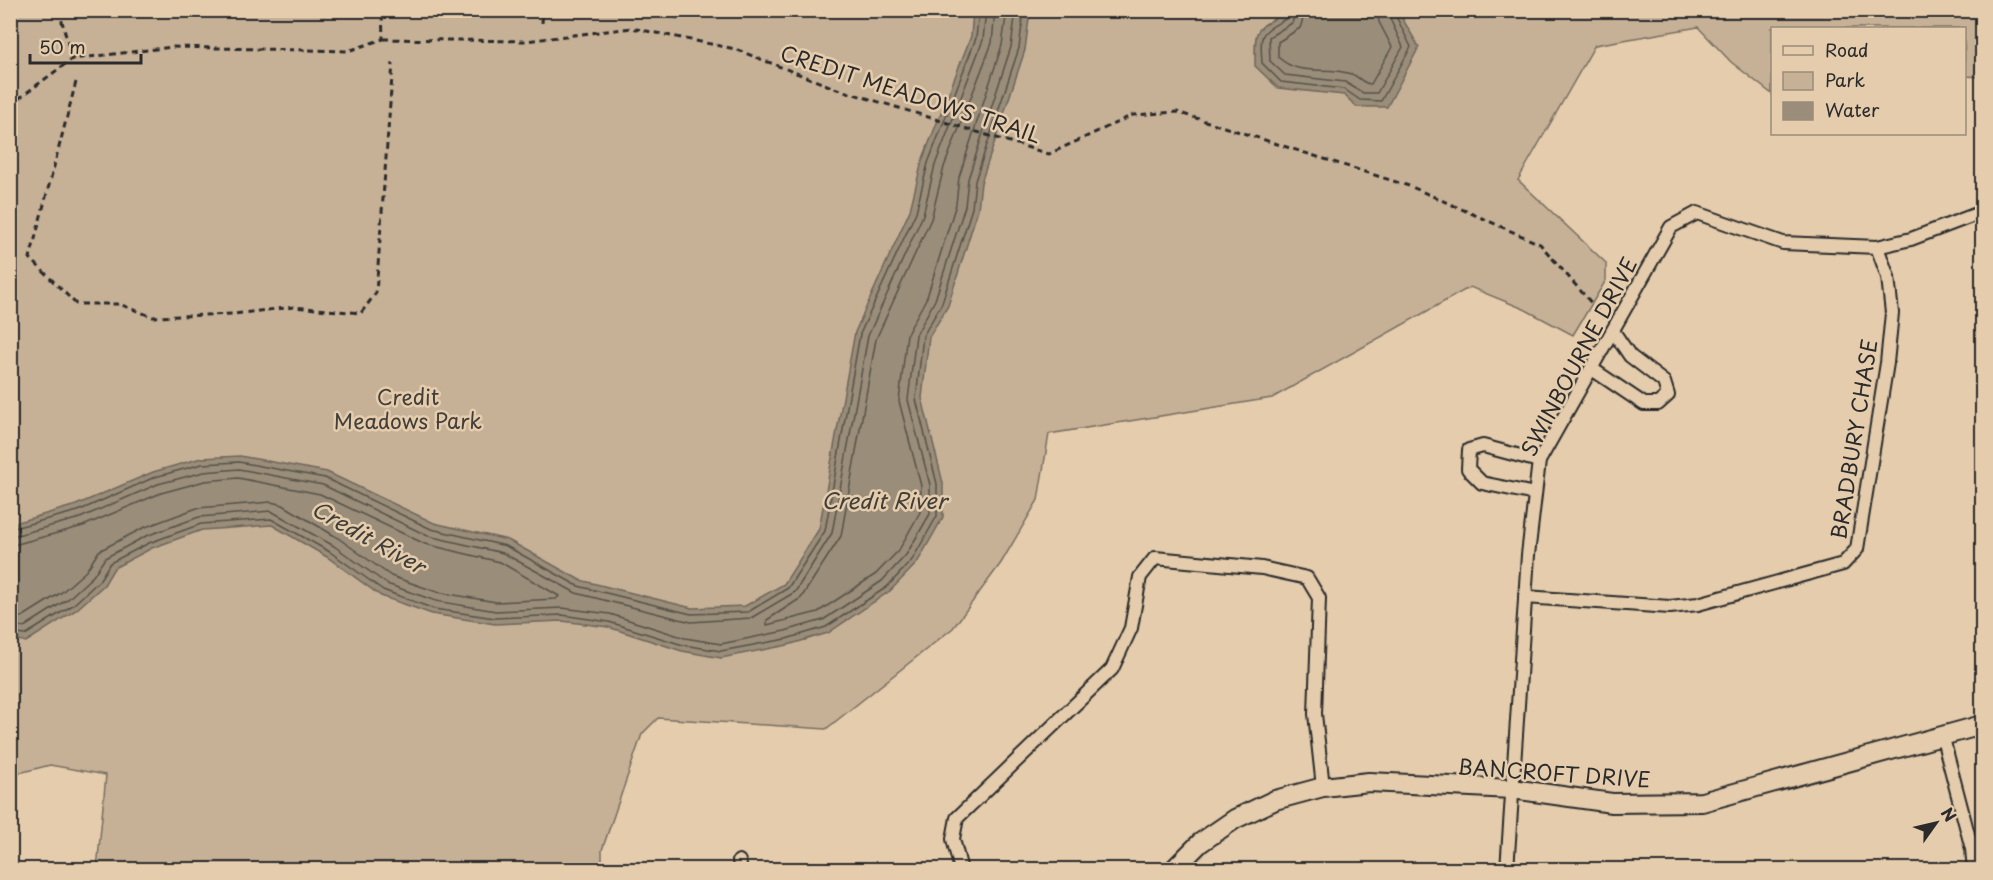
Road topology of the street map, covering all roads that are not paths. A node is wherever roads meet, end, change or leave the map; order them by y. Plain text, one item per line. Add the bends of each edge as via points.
1 (1983, 212) edge
2 (1877, 248) junction
3 (1613, 331) junction
4 (1592, 369) junction
5 (1539, 461) junction
6 (1535, 494) junction
7 (1525, 597) junction
8 (1983, 725) edge
9 (1942, 735) junction
10 (1323, 787) junction
11 (1512, 789) junction
12 (961, 870) edge
13 (1173, 870) edge
14 (1507, 870) edge
15 (1974, 870) edge

1 - 2 street, SWINBOURNE DRIVE
2 - 3 street, SWINBOURNE DRIVE via 1783,243 1697,213 1671,227
2 - 7 street, BRADBURY CHASE via 1888,277 1891,323 1857,549 1843,564 1698,604 1670,607
3 - 4 street, SWINBOURNE DRIVE
3 - 4 street via 1630,356 1664,382 1668,395 1658,404 1644,404
4 - 5 street, SWINBOURNE DRIVE
5 - 6 street, SWINBOURNE DRIVE
5 - 6 street via 1483,446 1469,450 1468,470 1482,483
6 - 7 street, SWINBOURNE DRIVE
7 - 11 street, SWINBOURNE DRIVE
8 - 9 street, BANCROFT DRIVE
9 - 11 street, BANCROFT DRIVE via 1702,802 1612,803
9 - 15 street
10 - 11 street, BANCROFT DRIVE via 1369,782
10 - 12 street via 1315,714 1319,598 1307,578 1262,568 1155,558 1140,577 1131,628 1112,669 957,818 953,839
10 - 13 street, BANCROFT DRIVE via 1275,800 1235,819 1200,843
11 - 14 street, SWINBOURNE DRIVE

